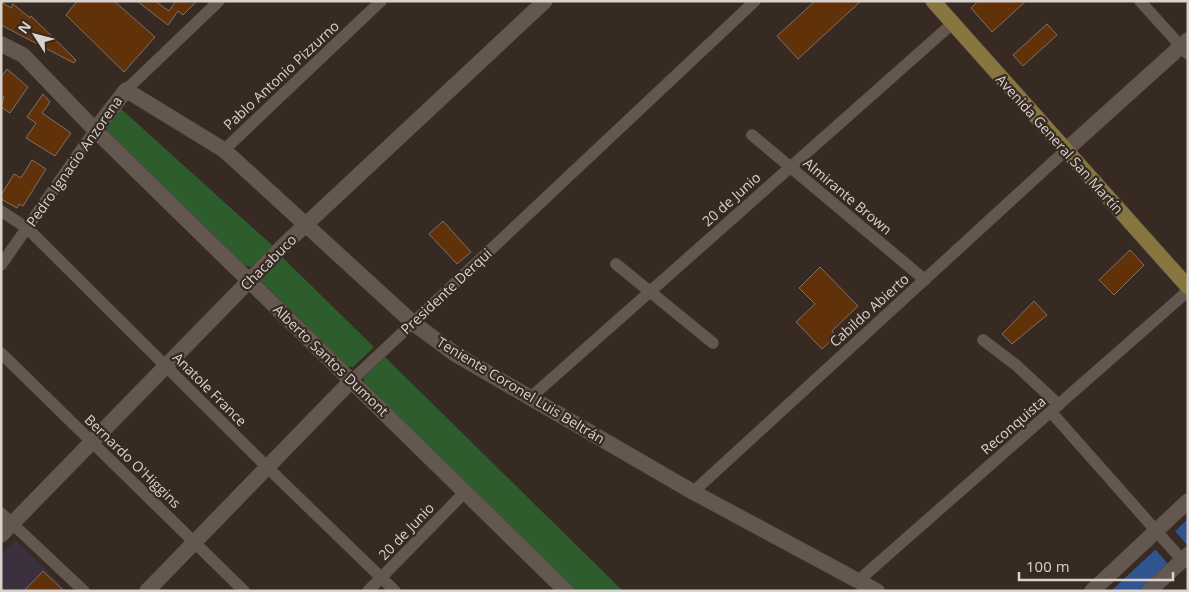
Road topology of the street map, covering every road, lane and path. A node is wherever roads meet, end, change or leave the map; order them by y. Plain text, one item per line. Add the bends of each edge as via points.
1 (219, 1) edge
2 (381, 1) edge
3 (545, 1) edge
4 (755, 1) edge
5 (933, 1) edge
6 (1140, 1) edge
7 (953, 23) junction
8 (1, 44) edge
9 (1185, 47) edge
10 (126, 90) junction
11 (95, 130) junction
12 (752, 136) dead end
13 (224, 150) junction
14 (1066, 150) junction
15 (790, 167) junction
16 (1, 211) edge
17 (307, 224) junction
18 (27, 228) junction
19 (616, 264) dead end
20 (1, 265) edge
21 (925, 280) junction
22 (250, 281) junction
23 (1188, 287) edge
24 (650, 291) junction
25 (1188, 291) edge
26 (412, 322) junction
27 (983, 340) dead end
28 (713, 343) dead end
29 (1, 353) edge
30 (166, 366) junction
31 (352, 380) junction
32 (530, 398) junction
33 (1055, 408) junction
34 (92, 441) junction
35 (267, 467) junction
36 (465, 492) junction
37 (693, 492) junction
38 (1188, 501) edge
39 (1, 512) edge
40 (13, 522) junction
41 (1, 535) edge
42 (1161, 535) junction
43 (194, 542) junction
44 (1183, 556) edge
45 (381, 577) junction
46 (859, 580) junction
47 (84, 591) edge
48 (147, 591) edge
49 (244, 591) edge
50 (368, 591) edge
51 (395, 591) edge
52 (566, 591) edge
53 (878, 591) edge
54 (1092, 591) edge
55 (1149, 591) edge

1 - 10 street, Pedro Ignacio Anzorena
2 - 13 street, Pablo Antonio Pizzurno
3 - 17 street, Chacabuco
4 - 26 street, Presidente Derqui
5 - 7 main road, Avenida General San Martín
6 - 9 street
7 - 14 main road, Avenida General San Martín
7 - 15 street, 20 de Junio
8 - 11 street via 23,55
9 - 14 street
10 - 11 street, Pedro Ignacio Anzorena
10 - 13 street, Teniente Coronel Luis Beltrán
11 - 18 street, Pedro Ignacio Anzorena
11 - 22 street, Alberto Santos Dumont
12 - 15 street, Almirante Brown
13 - 17 street, Teniente Coronel Luis Beltrán
14 - 21 street, Cabildo Abierto
14 - 23 main road, Avenida General San Martín
15 - 21 street, Almirante Brown
15 - 24 street, 20 de Junio
16 - 18 street, Anatole France
17 - 22 street, Chacabuco
17 - 26 street, Teniente Coronel Luis Beltrán
18 - 20 street, Pedro Ignacio Anzorena
18 - 30 street, Anatole France
19 - 24 street
21 - 37 street, Cabildo Abierto
22 - 30 street, Chacabuco
22 - 31 street, Alberto Santos Dumont
24 - 28 street
24 - 32 street, 20 de Junio
25 - 33 street, Reconquista
26 - 31 street, Presidente Derqui
26 - 32 street, Teniente Coronel Luis Beltrán via 455,354
27 - 33 street via 1016,365
29 - 34 street, Bernardo O'Higgins
30 - 34 street, Chacabuco
30 - 35 street, Anatole France
31 - 35 street, Presidente Derqui
31 - 36 street, Alberto Santos Dumont
32 - 37 street, Teniente Coronel Luis Beltrán
33 - 42 street
33 - 46 street, Reconquista
34 - 40 street, Chacabuco
34 - 43 street, Bernardo O'Higgins
35 - 43 street, Presidente Derqui
35 - 45 street, Anatole France
36 - 45 street, 20 de Junio
36 - 52 street, Alberto Santos Dumont
37 - 46 street, Teniente Coronel Luis Beltrán
38 - 42 street
39 - 40 street
40 - 41 street, Chacabuco
40 - 47 street
42 - 44 street
42 - 54 street
43 - 48 street, Presidente Derqui
43 - 49 street, Bernardo O'Higgins
44 - 55 street
45 - 50 street, 20 de Junio
45 - 51 street, Anatole France
46 - 53 street, Teniente Coronel Luis Beltrán

